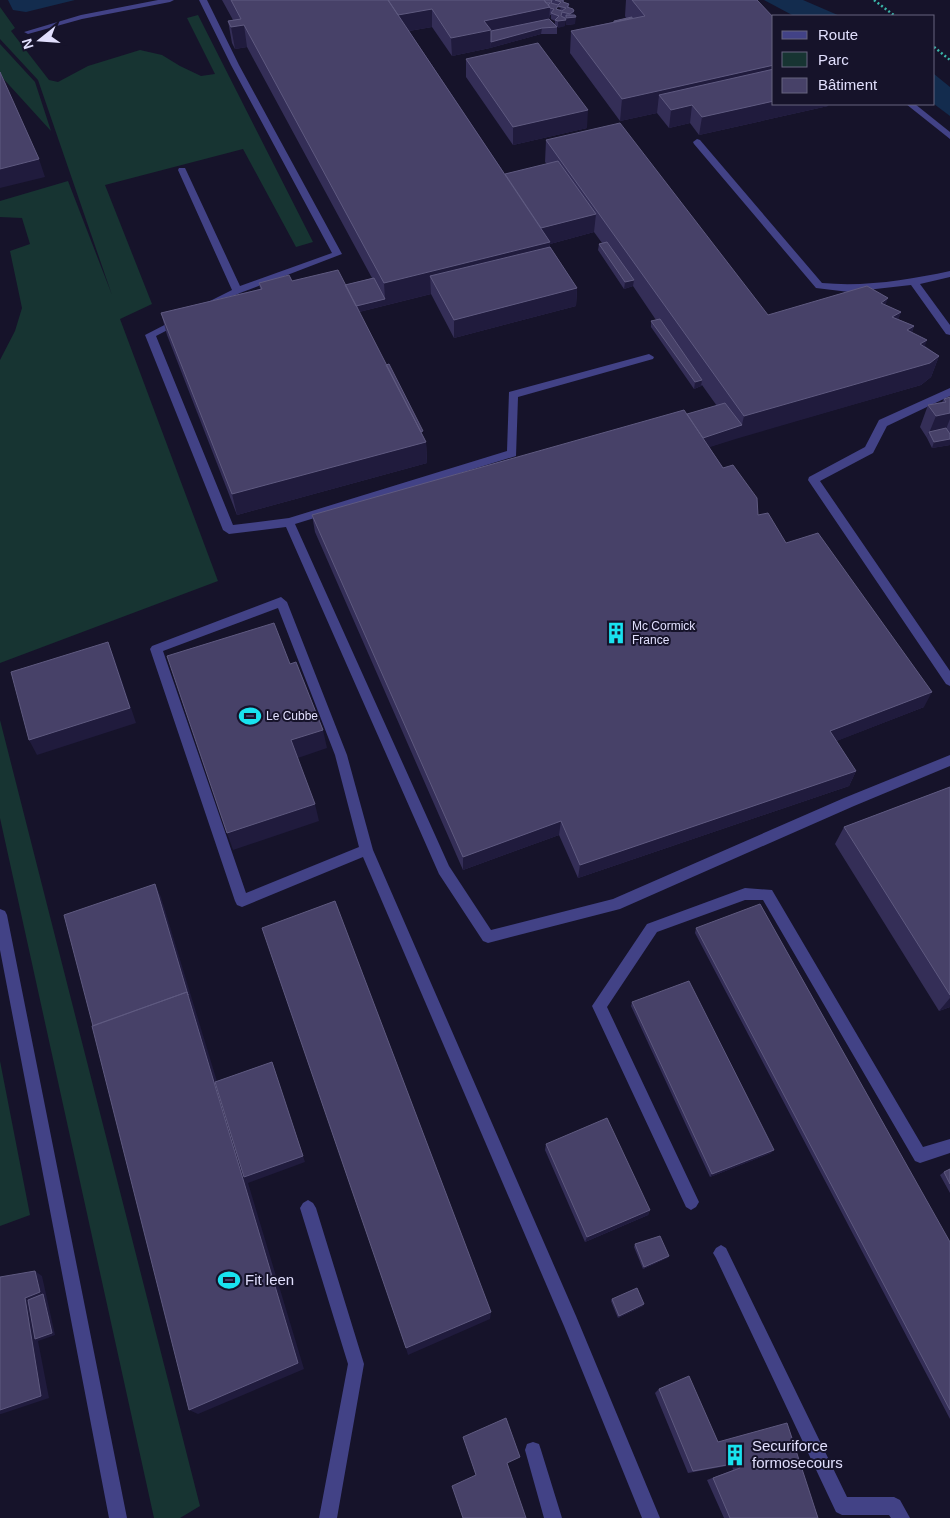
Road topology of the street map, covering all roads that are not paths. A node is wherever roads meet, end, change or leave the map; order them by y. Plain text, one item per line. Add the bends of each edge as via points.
1 (170, 0) edge
2 (203, 0) edge
3 (28, 32) dead end
4 (911, 105) edge
5 (950, 136) edge
6 (697, 142) dead end
7 (182, 170) dead end
8 (950, 274) edge
9 (914, 282) junction
10 (237, 291) junction
11 (950, 332) edge
12 (649, 357) dead end
13 (950, 392) edge
14 (289, 522) junction
15 (950, 681) edge
16 (950, 760) edge
17 (366, 850) junction
18 (0, 915) edge
19 (950, 1146) edge
20 (691, 1202) dead end
21 (308, 1208) dead end
22 (721, 1253) dead end
23 (533, 1450) dead end
24 (118, 1518) edge
25 (328, 1518) edge
26 (553, 1518) edge
27 (651, 1518) edge
28 (900, 1518) edge

1 - 3 lane via 81,17
2 - 10 lane via 337,254
4 - 5 lane
6 - 9 lane via 819,286 849,289
7 - 10 lane
8 - 9 lane
9 - 11 lane
10 - 14 lane via 150,335 229,530
12 - 14 lane via 513,395 512,453
13 - 15 lane via 883,423 869,450 813,480
14 - 16 lane via 444,870 488,937 615,905
17 - 17 lane via 242,900 156,649 281,602 341,755
17 - 27 lane
18 - 24 lane
19 - 20 lane via 920,1156 767,894 746,894 652,928 599,1006
21 - 25 lane via 356,1364
22 - 28 lane via 842,1506 894,1506
23 - 26 lane

